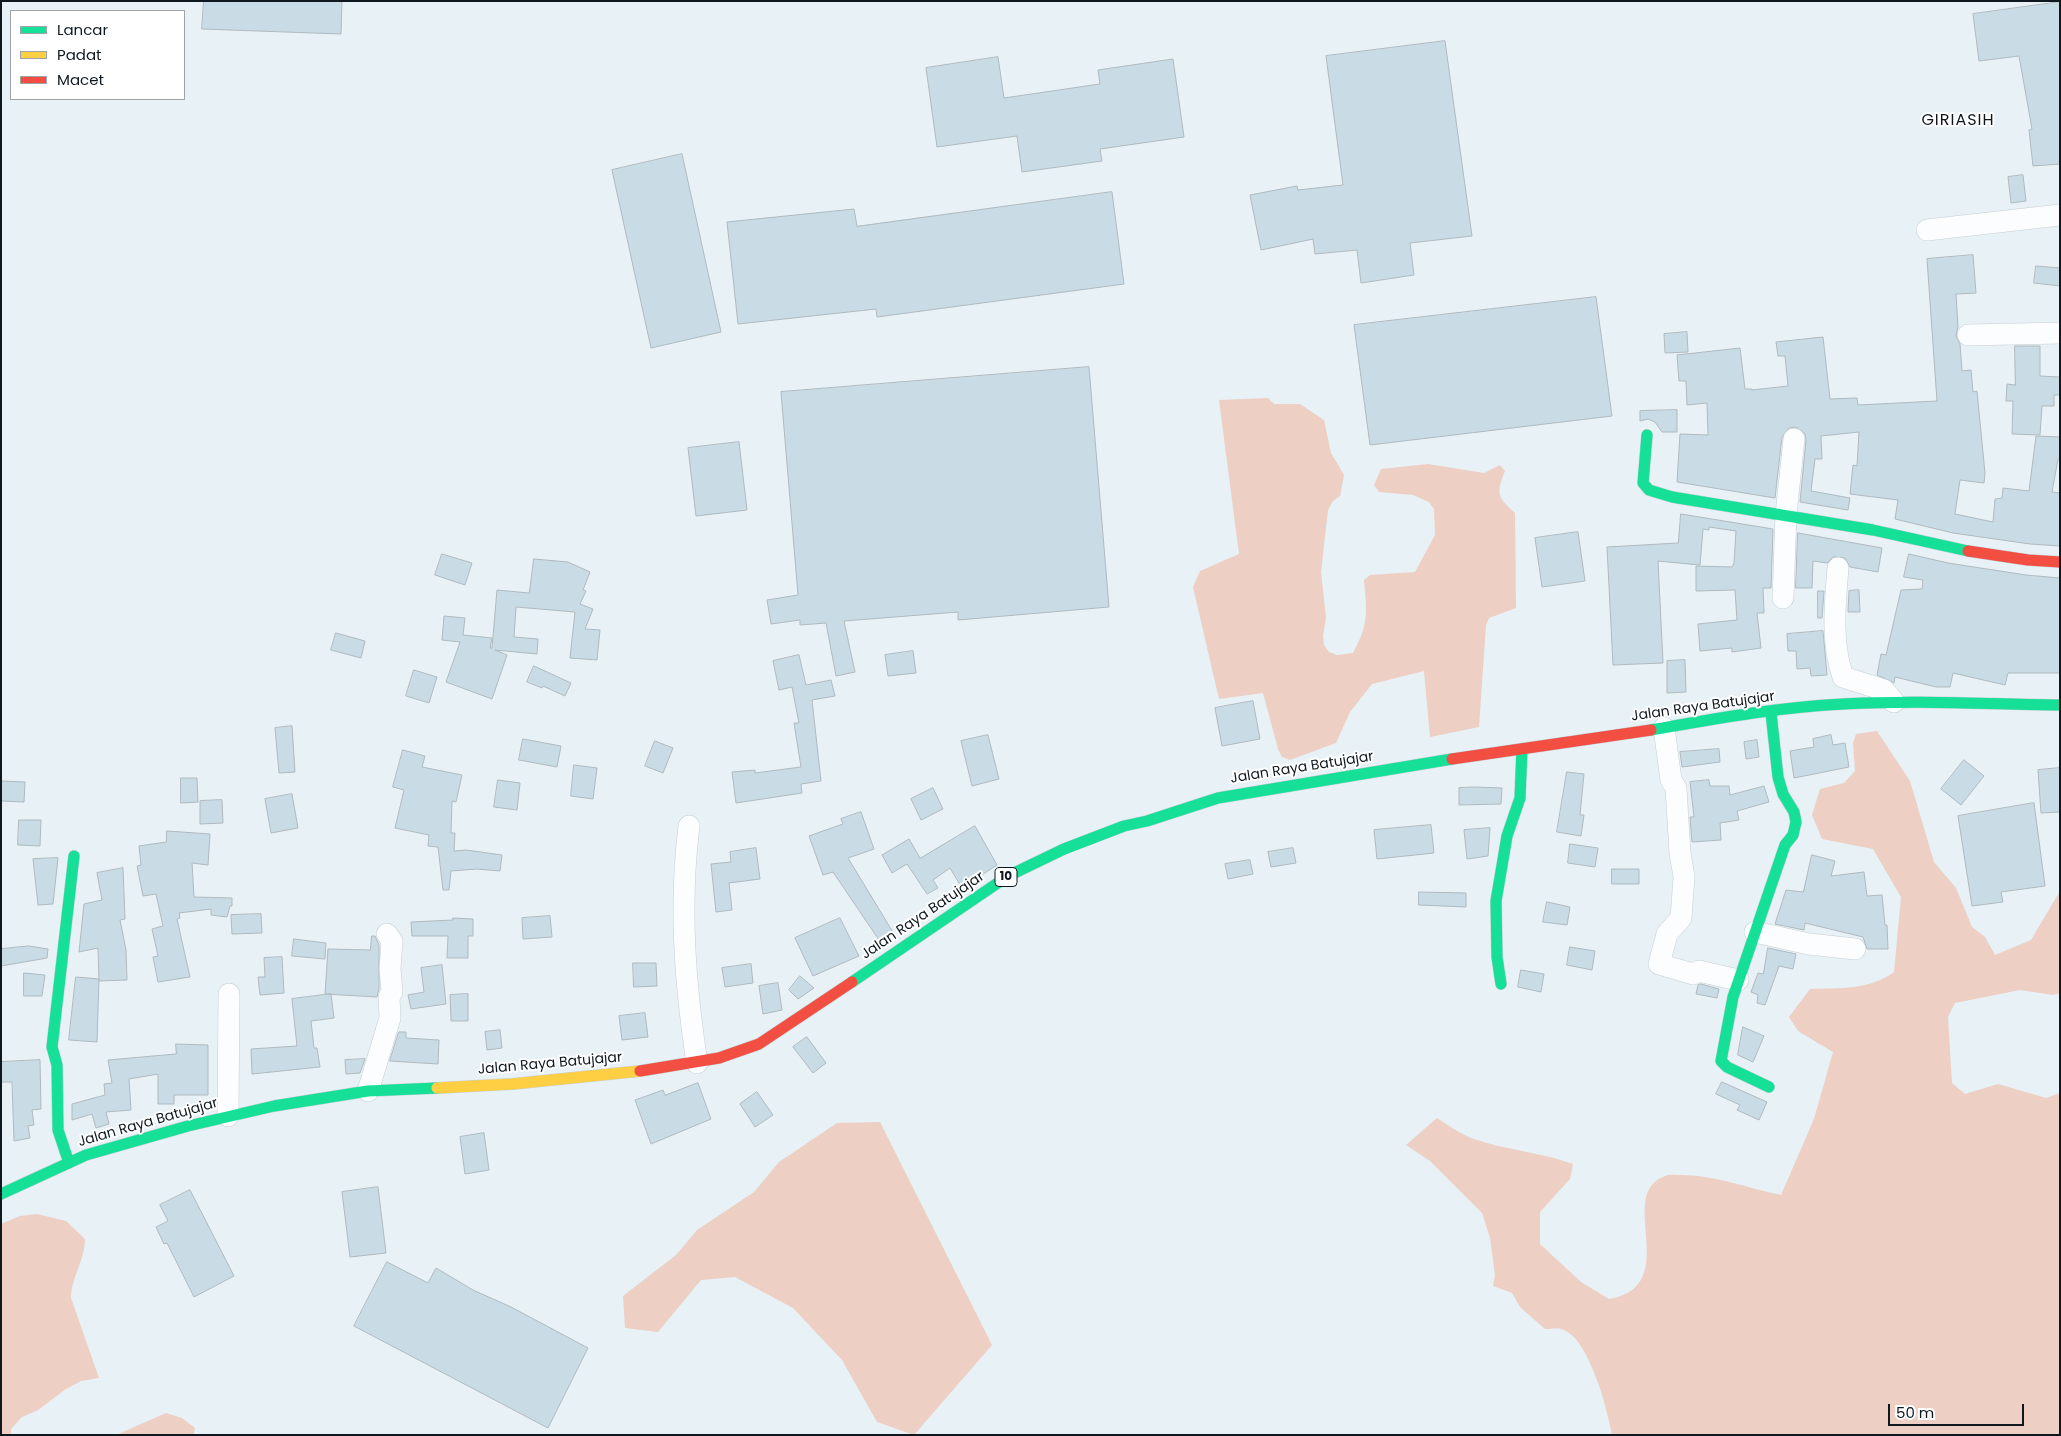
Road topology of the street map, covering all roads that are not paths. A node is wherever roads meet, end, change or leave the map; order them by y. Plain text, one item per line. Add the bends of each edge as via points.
1 (2060, 215) edge
2 (1927, 230) dead end
3 (2060, 333) edge
4 (1968, 335) dead end
5 (1647, 435) dead end
6 (1794, 439) dead end
7 (1786, 514) junction
8 (2060, 562) edge
9 (1838, 568) dead end
10 (1783, 598) dead end
11 (1894, 702) junction
12 (2060, 705) edge
13 (1770, 713) junction
14 (1664, 728) junction
15 (1522, 749) junction
16 (689, 826) dead end
17 (74, 856) dead end
18 (1755, 932) junction
19 (387, 934) dead end
20 (1855, 949) dead end
21 (1738, 980) junction
22 (1501, 984) dead end
23 (228, 994) dead end
24 (697, 1064) junction
25 (1769, 1087) dead end
26 (368, 1091) junction
27 (228, 1116) junction
28 (69, 1163) junction
29 (1, 1194) edge

1 - 2 street
3 - 4 street
5 - 7 main road via 1644,483 1649,490 1672,497
6 - 7 street
7 - 8 main road via 1950,548
7 - 10 street
9 - 11 street via 1836,644 1843,677 1884,690
11 - 12 main road, Jalan Raya Batujajar / 10
11 - 13 main road, Jalan Raya Batujajar / 10 via 1841,704
13 - 14 main road, Jalan Raya Batujajar / 10
13 - 18 main road via 1783,795 1793,806 1797,823 1794,837 1785,845
14 - 15 main road, Jalan Raya Batujajar / 10
14 - 21 street via 1671,780 1676,788 1684,877 1680,918 1667,934 1658,964 1693,974 1699,971
15 - 22 main road via 1520,798 1507,836 1496,901
15 - 24 main road, Jalan Raya Batujajar / 10 via 1218,798 1147,822 1124,826 1064,849 1008,876 759,1044
16 - 24 street via 683,952
17 - 28 main road via 52,1048 58,1067 58,1141
18 - 20 street via 1809,944
18 - 21 main road
19 - 26 street via 392,941 392,992 388,997 390,1018
21 - 25 main road via 1721,1061
23 - 27 street
24 - 26 main road, Jalan Raya Batujajar / 10 via 512,1084
26 - 27 main road, Jalan Raya Batujajar / 10
27 - 28 main road, Jalan Raya Batujajar / 10 via 86,1155
28 - 29 main road, Jalan Raya Batujajar / 10

